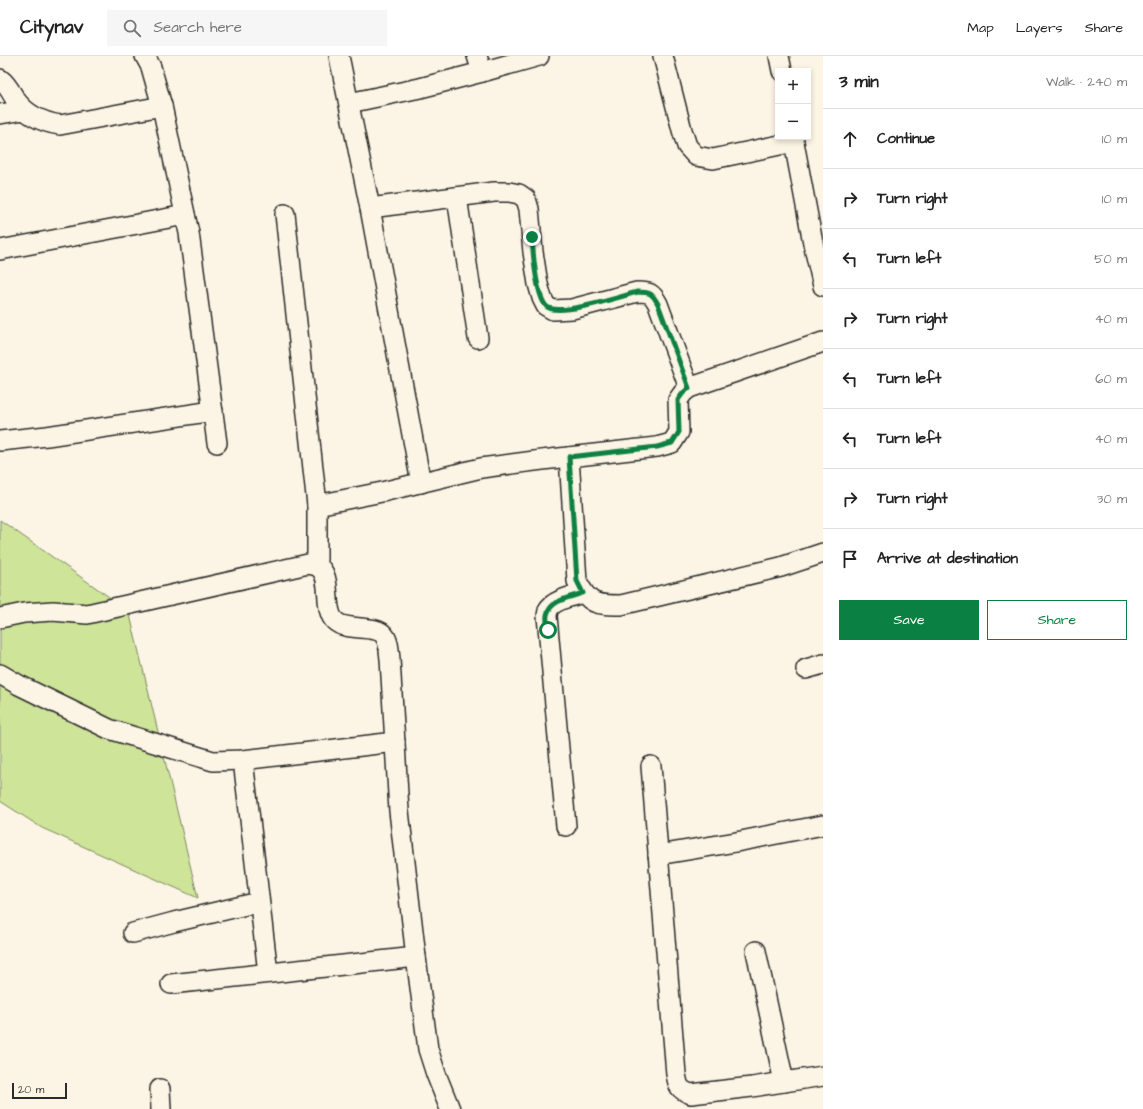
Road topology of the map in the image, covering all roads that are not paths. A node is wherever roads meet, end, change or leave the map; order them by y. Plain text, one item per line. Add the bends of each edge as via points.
1 (146, 56) edge
2 (339, 56) edge
3 (539, 56) edge
4 (663, 56) edge
5 (779, 56) edge
6 (480, 64) edge
7 (781, 68) edge
8 (0, 79) edge
9 (349, 103) junction
10 (162, 106) junction
11 (24, 110) junction
12 (0, 114) edge
13 (794, 140) edge
14 (457, 197) junction
15 (370, 208) junction
16 (285, 214) dead end
17 (185, 215) junction
18 (0, 250) edge
19 (823, 286) edge
20 (478, 338) dead end
21 (823, 342) edge
22 (689, 388) junction
23 (213, 411) junction
24 (0, 441) edge
25 (217, 443) dead end
26 (569, 457) junction
27 (421, 483) junction
28 (317, 505) junction
29 (823, 553) edge
30 (317, 566) junction
31 (583, 593) junction
32 (0, 618) edge
33 (0, 674) edge
34 (395, 742) junction
35 (243, 760) junction
36 (651, 766) dead end
37 (823, 825) edge
38 (566, 826) dead end
39 (658, 855) junction
40 (259, 902) junction
41 (133, 933) dead end
42 (756, 951) dead end
43 (416, 957) junction
44 (268, 973) junction
45 (171, 984) dead end
46 (823, 1076) edge
47 (784, 1082) junction
48 (160, 1089) dead end
49 (161, 1109) edge
50 (450, 1109) edge

1 - 10 street
2 - 9 street
3 - 6 street
4 - 13 street via 687,146 696,156 713,159
5 - 7 street
6 - 9 street via 420,88
8 - 11 street
9 - 15 street
10 - 11 street via 60,125 41,121
10 - 17 street
11 - 12 street
13 - 19 street
14 - 15 street
14 - 20 street
14 - 22 street via 509,192 526,199 538,284 546,306 553,310 572,309 637,292 647,292 653,296
15 - 27 street
16 - 28 street
17 - 18 street
17 - 23 street
21 - 22 street
22 - 26 street via 678,400 679,432 672,443
23 - 24 street
23 - 25 street
26 - 27 street via 481,468
26 - 31 street via 577,581
27 - 28 street
28 - 30 street
29 - 31 street via 781,567 621,604 591,601
30 - 32 street via 297,566 87,614 53,611
30 - 34 street via 324,573 329,612 333,620 339,624 379,631 387,639
31 - 38 street via 555,604 549,609 547,616
33 - 35 street via 109,729 212,761
34 - 35 street
34 - 43 street via 399,811
35 - 40 street
36 - 39 street
37 - 39 street
39 - 47 street via 678,1084 683,1091 691,1094
40 - 41 street
40 - 44 street
42 - 47 street
43 - 44 street
43 - 50 street via 428,1049
44 - 45 street
46 - 47 street
48 - 49 street

